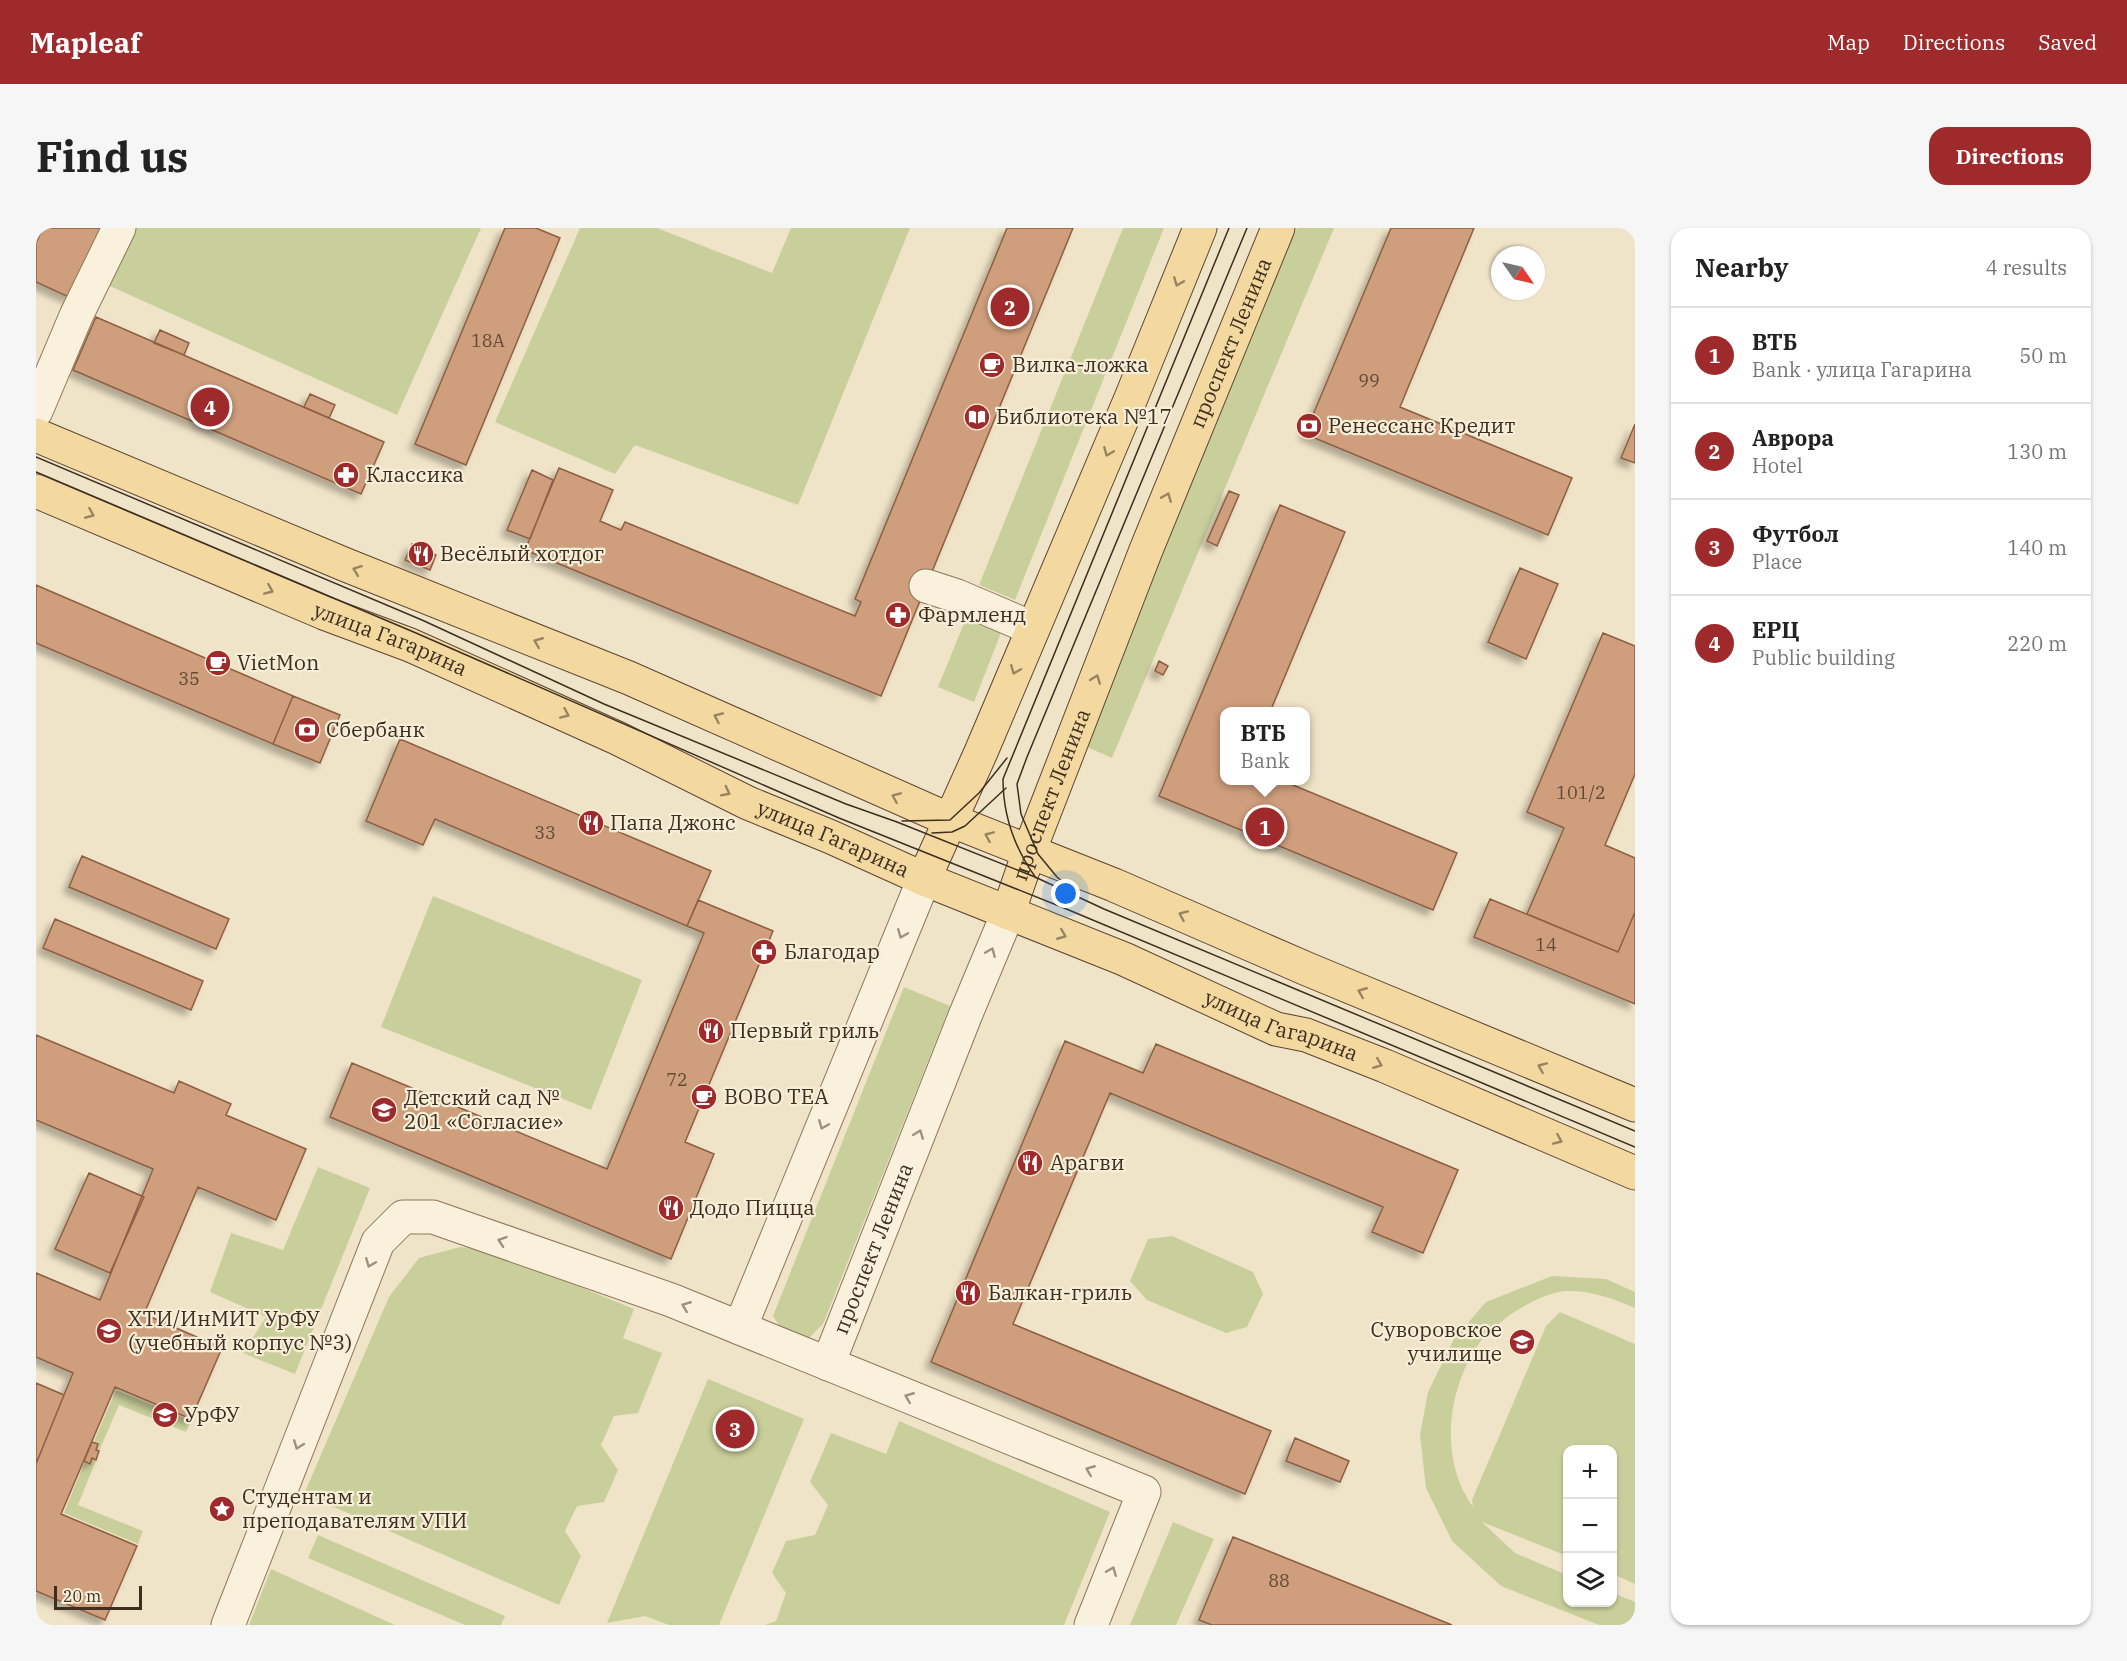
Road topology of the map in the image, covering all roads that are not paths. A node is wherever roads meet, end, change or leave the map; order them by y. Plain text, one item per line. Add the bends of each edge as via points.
1 (119, 228) edge
2 (1200, 228) edge
3 (1278, 228) edge
4 (36, 411) edge
5 (36, 435) edge
6 (36, 491) edge
7 (926, 586) dead end
8 (1032, 628) junction
9 (950, 820) junction
10 (1030, 851) junction
11 (924, 879) junction
12 (1008, 913) junction
13 (1635, 1106) edge
14 (1635, 1173) edge
15 (740, 1328) junction
16 (828, 1364) junction
17 (228, 1625) edge
18 (1090, 1625) edge

1 - 4 street
2 -> 8 main road
10 -> 3 main road, проспект Ленина via 1146,550
9 -> 5 main road via 629,678
6 -> 11 main road, улица Гагарина via 324,613 410,645 617,738 748,803
7 - 8 street
8 -> 9 main road
10 -> 9 main road
9 - 11 main road
10 - 12 main road, проспект Ленина
13 -> 10 main road
11 - 12 main road, улица Гагарина
11 -> 15 street
12 -> 14 main road, улица Гагарина via 1124,959 1276,1029 1306,1035 1385,1066
16 -> 12 street, проспект Ленина
15 - 16 street
15 -> 17 street via 433,1217 403,1216 378,1242
18 -> 16 street via 1144,1492

